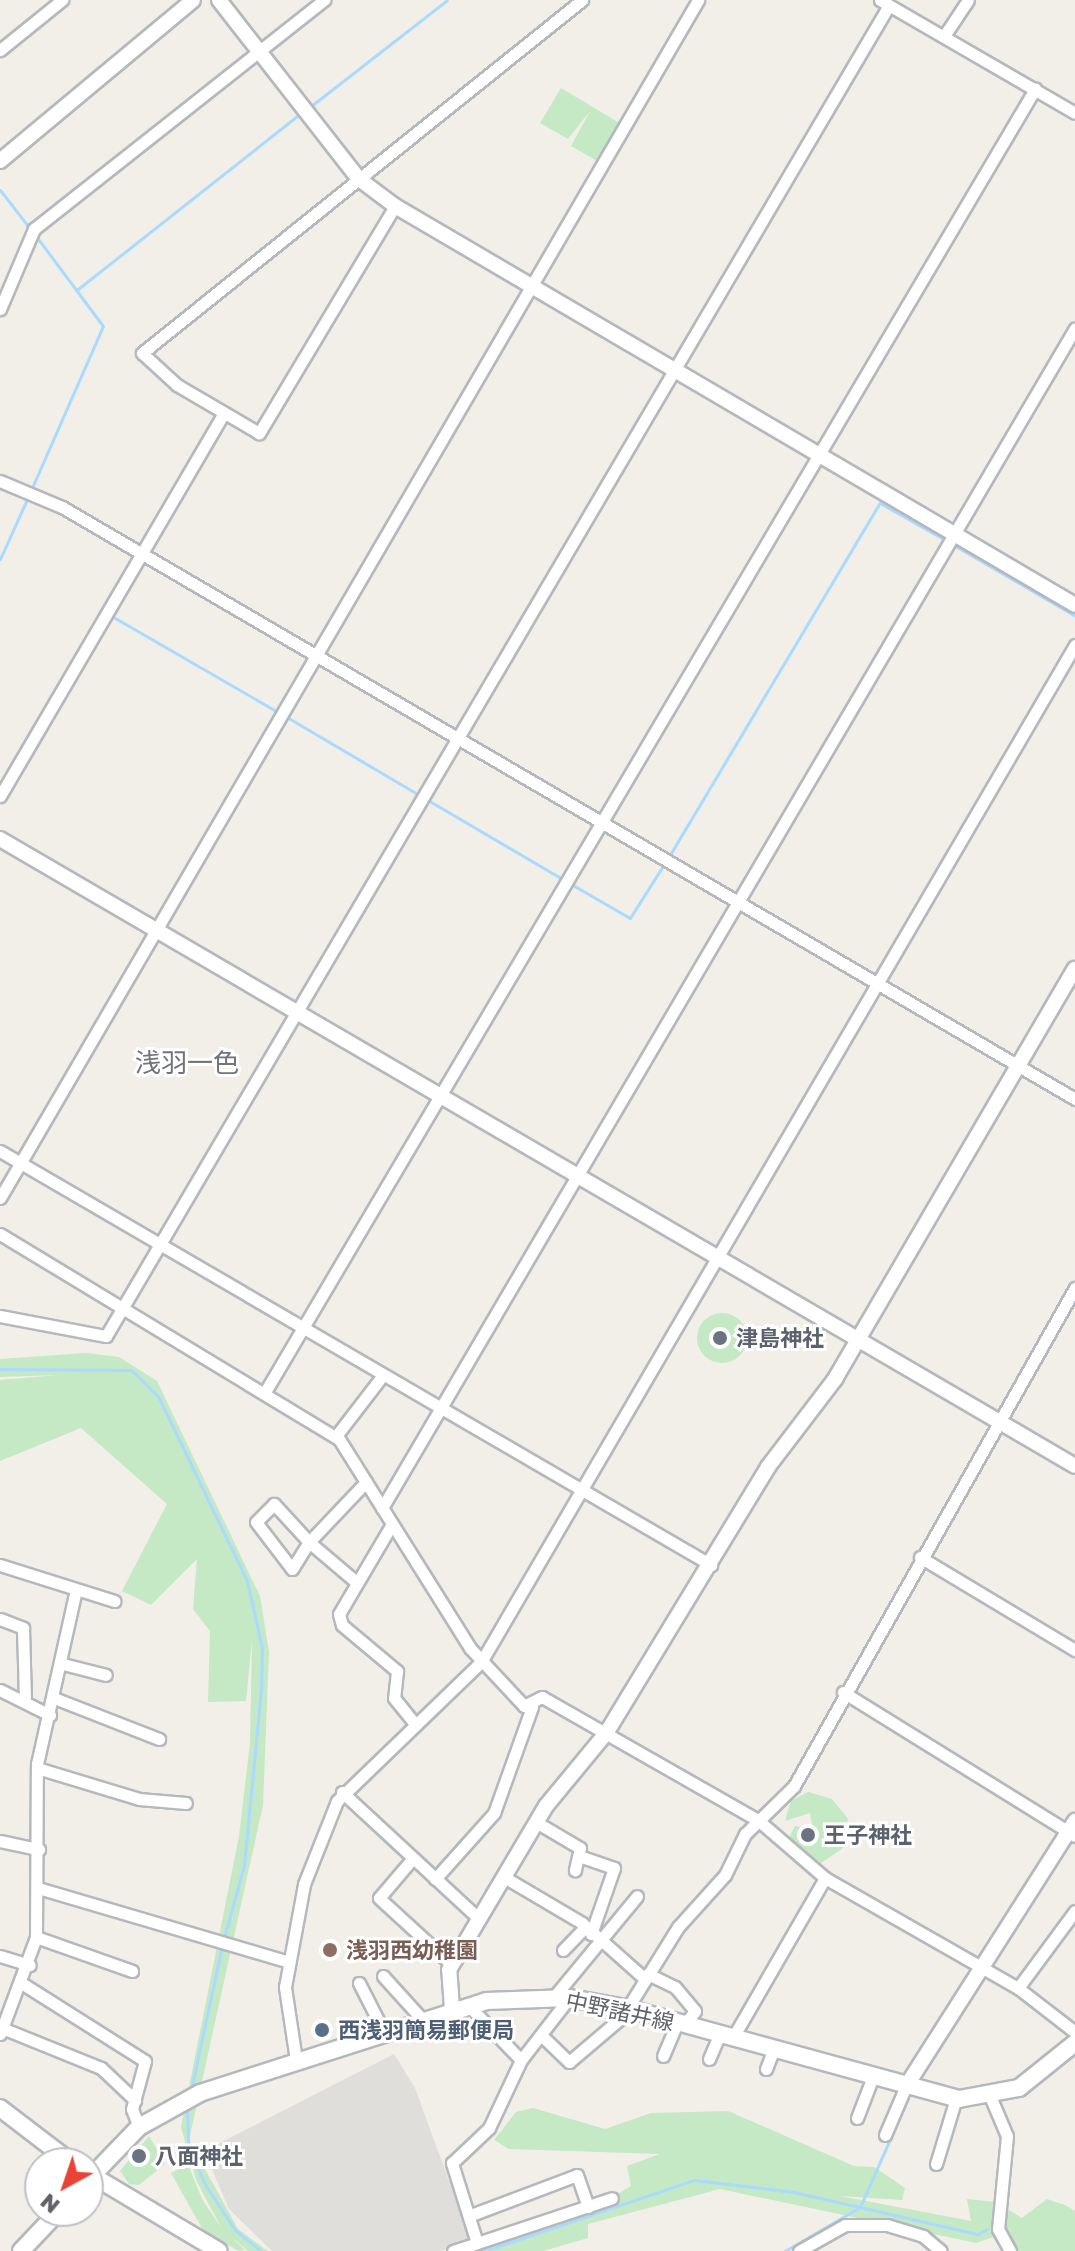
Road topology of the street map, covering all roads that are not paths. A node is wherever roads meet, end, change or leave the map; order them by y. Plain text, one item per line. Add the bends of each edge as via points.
1 (62, 0) edge
2 (193, 0) edge
3 (219, 0) edge
4 (324, 0) edge
5 (582, 0) edge
6 (698, 0) edge
7 (968, 0) edge
8 (884, 3) edge
9 (944, 36) junction
10 (0, 50) edge
11 (260, 51) junction
12 (1035, 89) junction
13 (1075, 113) edge
14 (0, 161) edge
15 (359, 179) junction
16 (395, 206) junction
17 (533, 287) junction
18 (0, 309) edge
19 (1075, 328) edge
20 (674, 371) junction
21 (224, 413) junction
22 (814, 452) junction
23 (0, 481) edge
24 (953, 533) junction
25 (143, 555) junction
26 (1075, 605) edge
27 (1075, 645) edge
28 (317, 657) junction
29 (456, 740) junction
30 (0, 796) edge
31 (598, 821) junction
32 (0, 839) edge
33 (735, 904) junction
34 (156, 929) junction
35 (1075, 969) edge
36 (874, 986) junction
37 (298, 1011) junction
38 (1018, 1066) junction
39 (437, 1093) junction
40 (1075, 1099) edge
41 (0, 1151) edge
42 (21, 1163) junction
43 (578, 1174) junction
44 (0, 1198) edge
45 (0, 1234) edge
46 (160, 1245) junction
47 (719, 1255) junction
48 (1075, 1288) edge
49 (125, 1305) junction
50 (0, 1316) edge
51 (300, 1327) junction
52 (858, 1340) junction
53 (383, 1375) junction
54 (265, 1392) junction
55 (440, 1408) junction
56 (1000, 1422) junction
57 (336, 1436) junction
58 (1075, 1466) edge
59 (366, 1482) junction
60 (581, 1490) junction
61 (382, 1508) junction
62 (392, 1524) junction
63 (309, 1542) junction
64 (920, 1557) junction
65 (0, 1565) edge
66 (711, 1565) junction
67 (355, 1581) junction
68 (76, 1590) junction
69 (114, 1601) dead end
70 (0, 1619) edge
71 (1075, 1650) edge
72 (481, 1662) junction
73 (63, 1664) junction
74 (106, 1675) dead end
75 (0, 1690) edge
76 (843, 1692) junction
77 (54, 1698) junction
78 (25, 1699) junction
79 (532, 1707) junction
80 (50, 1715) junction
81 (415, 1724) junction
82 (607, 1732) junction
83 (159, 1739) dead end
84 (37, 1768) junction
85 (342, 1792) junction
86 (186, 1803) dead end
87 (759, 1821) junction
88 (536, 1822) junction
89 (1073, 1829) edge
90 (0, 1841) edge
91 (39, 1849) junction
92 (579, 1856) junction
93 (413, 1858) junction
94 (575, 1870) dead end
95 (504, 1877) junction
96 (825, 1878) junction
97 (435, 1879) junction
98 (38, 1888) junction
99 (637, 1896) dead end
100 (1075, 1911) edge
101 (479, 1919) junction
102 (591, 1934) junction
103 (36, 1937) junction
104 (563, 1950) dead end
105 (0, 1956) edge
106 (289, 1962) junction
107 (30, 1965) junction
108 (452, 1965) junction
109 (982, 1970) junction
110 (132, 1971) dead end
111 (383, 1976) dead end
112 (646, 1976) junction
113 (359, 1983) dead end
114 (23, 1984) junction
115 (1018, 1988) junction
116 (561, 1998) junction
117 (460, 2007) junction
118 (626, 2008) junction
119 (421, 2018) junction
120 (681, 2024) junction
121 (383, 2030) junction
122 (1, 2031) edge
123 (1075, 2032) edge
124 (541, 2035) junction
125 (726, 2037) junction
126 (1075, 2043) edge
127 (773, 2051) junction
128 (663, 2056) dead end
129 (709, 2059) dead end
130 (296, 2060) junction
131 (521, 2060) junction
132 (766, 2069) dead end
133 (872, 2079) junction
134 (905, 2088) junction
135 (990, 2096) junction
136 (956, 2098) junction
137 (135, 2100) junction
138 (0, 2108) edge
139 (857, 2118) dead end
140 (139, 2127) junction
141 (885, 2135) dead end
142 (51, 2147) edge
143 (104, 2161) edge
144 (936, 2164) dead end
145 (104, 2185) edge
146 (612, 2198) dead end
147 (588, 2207) junction
148 (471, 2215) junction
149 (44, 2227) edge
150 (477, 2243) junction
151 (21, 2251) edge
152 (219, 2251) edge
153 (453, 2251) edge
154 (799, 2251) edge
155 (941, 2251) edge
156 (1010, 2251) edge

1 - 10 street
2 - 14 street
3 - 11 street
4 - 11 street
5 - 15 street
6 - 17 street
7 - 9 street
8 - 9 street
8 - 20 street
9 - 12 street
11 - 15 street
11 - 18 street via 34,229
12 - 13 street
12 - 22 street
15 - 16 street
15 - 21 street via 142,353
16 - 17 street
16 - 21 street via 259,433
17 - 20 street
17 - 28 street
19 - 24 street
20 - 22 street
20 - 29 street
21 - 25 street
22 - 24 street
22 - 31 street
23 - 25 street
24 - 26 street
24 - 33 street
25 - 28 street
25 - 30 street
27 - 36 street
28 - 29 street
28 - 34 street
29 - 31 street
29 - 37 street
31 - 33 street
31 - 39 street
32 - 34 street
33 - 36 street
33 - 43 street
34 - 37 street
34 - 42 street
35 - 38 street
36 - 38 street
36 - 47 street
37 - 39 street
37 - 46 street
38 - 40 street
38 - 52 street
39 - 43 street
39 - 51 street
41 - 42 street
42 - 44 street
42 - 46 street
43 - 47 street
43 - 55 street
45 - 49 street
46 - 49 street
46 - 51 street
47 - 52 street
47 - 60 street
48 - 56 street
49 - 50 street via 106,1336
49 - 54 street
51 - 53 street
51 - 54 street
52 - 56 street
52 - 66 street via 768,1467
53 - 55 street
53 - 57 street
54 - 57 street
55 - 60 street
55 - 61 street
56 - 58 street
56 - 64 street
57 - 59 street
59 - 61 street
59 - 63 street
60 - 66 street
60 - 72 street
61 - 62 street
62 - 67 street
62 - 72 street
63 - 63 street via 274,1504 256,1522 292,1569
63 - 67 street
64 - 71 street
64 - 76 street
65 - 68 street
66 - 82 street
67 - 81 street via 339,1614 342,1625 397,1671 394,1698
68 - 69 street
68 - 73 street
70 - 78 street via 23,1628
72 - 79 street
72 - 81 street
73 - 74 street
73 - 77 street
75 - 78 street
76 - 87 street via 794,1786
76 - 89 street
77 - 80 street
77 - 83 street
78 - 80 street
79 - 82 street via 542,1697
79 - 97 street via 494,1813
80 - 84 street
81 - 85 street
82 - 87 street
82 - 88 street
84 - 86 street via 139,1799
84 - 91 street
85 - 93 street
85 - 106 street via 308,1871
87 - 96 street
87 - 112 street
88 - 92 street via 580,1848
88 - 95 street
89 - 109 street
90 - 91 street
91 - 98 street
92 - 94 street
92 - 102 street via 614,1868
93 - 97 street
93 - 108 street via 379,1898
95 - 101 street
95 - 102 street
96 - 109 street
96 - 125 street
97 - 101 street
98 - 103 street
98 - 106 street
99 - 102 street
100 - 115 street
101 - 108 street
102 - 104 street
102 - 112 street
102 - 116 street
103 - 107 street
103 - 110 street
105 - 107 street
106 - 130 street via 285,2015
107 - 114 street
108 - 117 street via 446,1983
109 - 115 street
109 - 134 street
111 - 119 street
112 - 118 street
112 - 120 street via 675,1987 695,2011
113 - 121 street
114 - 122 street
114 - 137 street via 145,2061
115 - 123 street
116 - 117 main road, 中野諸井線
116 - 118 main road, 中野諸井線
116 - 124 street
117 - 119 main road, 中野諸井線
117 - 131 street
118 - 120 main road, 中野諸井線
118 - 124 street via 569,2062
119 - 121 main road, 中野諸井線
120 - 125 main road, 中野諸井線
120 - 128 street
121 - 130 main road, 中野諸井線
122 - 137 street via 101,2068
124 - 131 street
125 - 127 main road, 中野諸井線
125 - 129 street
126 - 135 main road, 中野諸井線 via 1041,2075
127 - 132 street
127 - 133 main road, 中野諸井線
130 - 140 main road, 中野諸井線 via 200,2093
131 - 148 street via 489,2128 452,2163
133 - 134 main road, 中野諸井線
133 - 139 street
134 - 136 main road, 中野諸井線
134 - 141 street
135 - 136 main road, 中野諸井線
135 - 156 street via 1007,2136 998,2229
136 - 144 street
137 - 140 street
138 - 142 main road
140 - 143 main road, 中野諸井線
145 - 152 main road
146 - 147 street
147 - 148 street via 577,2175
147 - 150 street
148 - 150 street
149 - 151 main road
150 - 153 street
154 - 155 street via 845,2225 887,2225 923,2236

